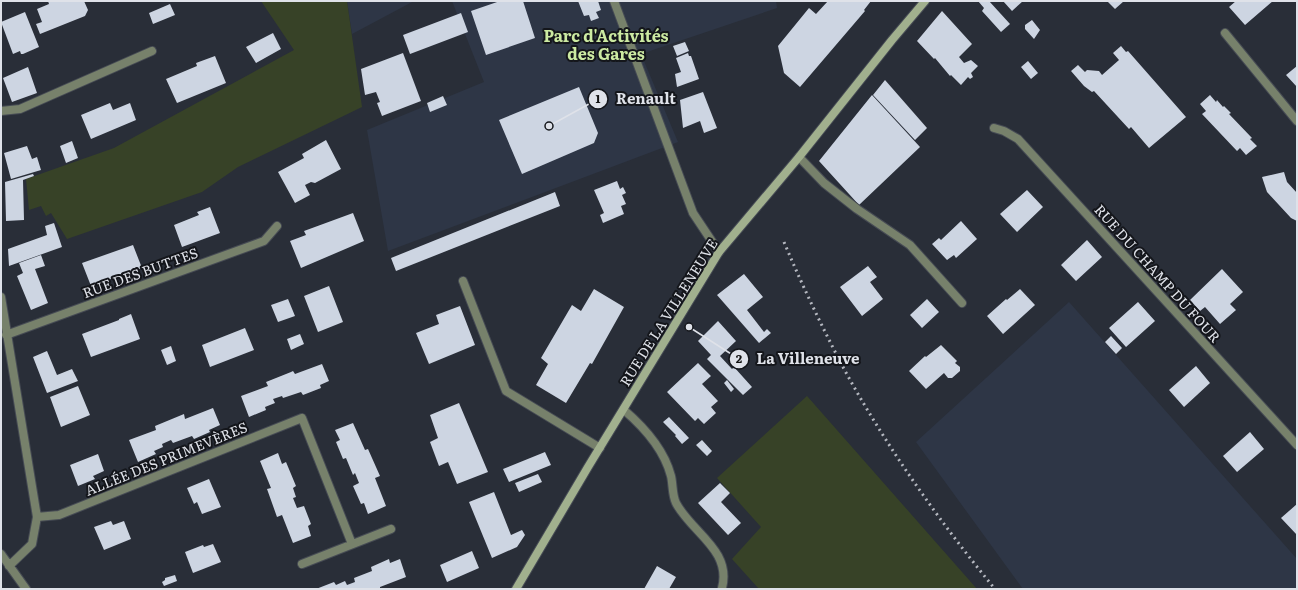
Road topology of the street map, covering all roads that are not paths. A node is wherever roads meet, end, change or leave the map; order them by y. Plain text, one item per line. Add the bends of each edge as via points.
1 (614, 1) edge
2 (925, 1) edge
3 (1225, 33) dead end
4 (152, 51) dead end
5 (1, 111) edge
6 (1297, 120) edge
7 (994, 128) dead end
8 (799, 157) junction
9 (278, 226) dead end
10 (719, 252) junction
11 (463, 281) dead end
12 (1, 297) edge
13 (962, 303) dead end
14 (6, 335) junction
15 (624, 410) junction
16 (1297, 445) edge
17 (600, 448) junction
18 (37, 517) junction
19 (391, 529) dead end
20 (352, 544) junction
21 (1, 554) edge
22 (302, 564) dead end
23 (10, 566) junction
24 (722, 588) edge
25 (26, 589) edge
26 (516, 589) edge

1 - 10 street via 693,214
2 - 8 main road, RUE DE LA VILLENEUVE
3 - 6 street
4 - 5 street via 20,109
7 - 16 street, RUE DU CHAMP DU FOUR via 1018,139
8 - 10 main road, RUE DE LA VILLENEUVE
8 - 13 street via 824,183 910,245
9 - 14 street, RUE DES BUTTES via 264,241
10 - 15 main road, RUE DE LA VILLENEUVE
11 - 17 street via 506,391
12 - 14 street
14 - 18 street
15 - 17 main road, RUE DE LA VILLENEUVE
15 - 24 street via 638,422 664,455 676,503 708,541 722,565
17 - 26 main road, RUE DE LA VILLENEUVE
18 - 20 street, ALLÉE DES PRIMEVÈRES via 59,514 302,418
18 - 23 street via 32,544
19 - 20 street
20 - 22 street
21 - 23 street
23 - 25 street

